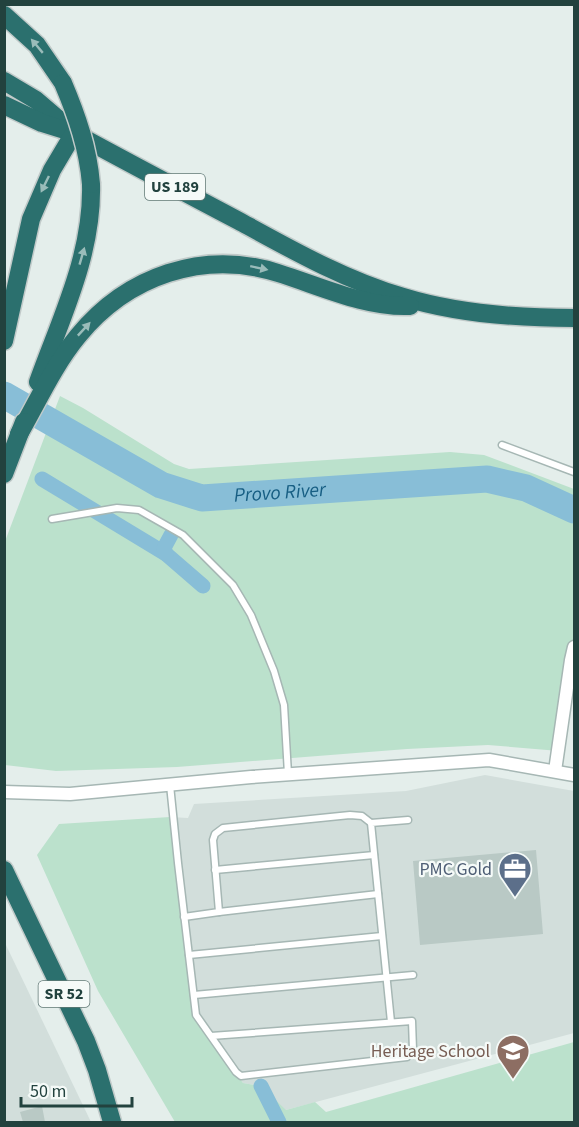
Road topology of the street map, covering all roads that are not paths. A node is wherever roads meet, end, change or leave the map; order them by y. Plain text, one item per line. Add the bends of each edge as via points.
1 (4, 15) edge
2 (4, 81) edge
3 (4, 105) edge
4 (74, 133) junction
5 (435, 305) junction
6 (574, 318) edge
7 (5, 340) edge
8 (46, 374) junction
9 (502, 445) dead end
10 (574, 472) edge
11 (4, 474) edge
12 (52, 519) dead end
13 (574, 647) edge
14 (555, 771) junction
15 (288, 774) junction
16 (574, 775) edge
17 (170, 784) junction
18 (4, 792) edge
19 (408, 820) dead end
20 (371, 823) junction
21 (374, 855) junction
22 (4, 870) edge
23 (216, 870) junction
24 (378, 894) junction
25 (219, 912) junction
26 (184, 916) junction
27 (382, 936) junction
28 (189, 955) junction
29 (413, 975) dead end
30 (387, 978) junction
31 (194, 995) junction
32 (391, 1022) junction
33 (211, 1036) junction
34 (112, 1122) edge

8 -> 1 highway, bridge via 87,240 91,184 79,122 63,83 37,45
2 - 4 highway, US 189 via 36,100
3 - 4 highway, US 189
4 - 5 highway, US 189 via 321,264 387,292
4 -> 7 highway via 52,170 31,219
5 - 6 highway, US 189 via 509,316
8 -> 5 highway via 109,304 150,279 184,267 251,266 369,302
8 - 11 highway
9 - 10 lane
12 - 15 lane via 117,508 139,510 183,535 233,585 252,615 284,705
13 - 14 street
14 - 15 street via 489,760
14 - 16 street
15 - 17 street
17 - 18 street via 70,794
17 - 26 lane
19 - 20 lane
20 - 21 lane
20 - 23 lane via 362,816 350,815 223,828 213,840
21 - 23 lane
21 - 24 lane
22 - 34 highway, SR 52 via 86,1041
23 - 25 lane
24 - 25 lane
24 - 27 lane
25 - 26 lane
26 - 28 lane
27 - 28 lane
27 - 30 lane
28 - 31 lane
29 - 30 lane
30 - 31 lane
30 - 32 lane
31 - 33 lane via 196,1015
32 - 33 lane
32 - 33 lane via 412,1021 413,1050 407,1057 241,1076

